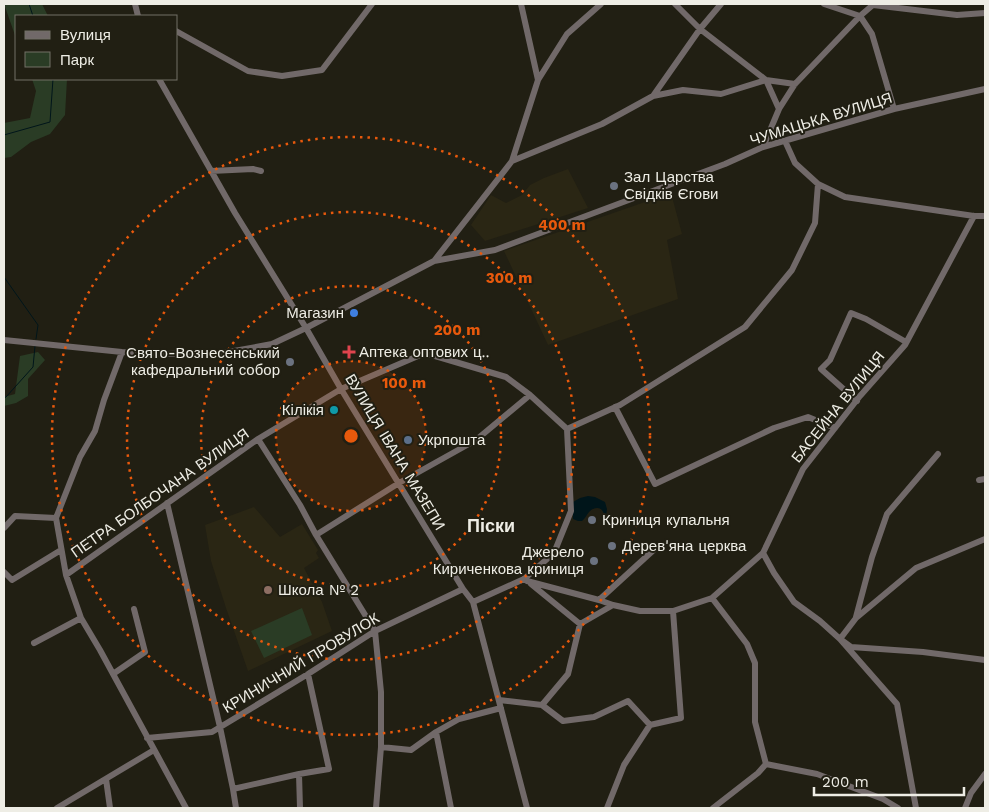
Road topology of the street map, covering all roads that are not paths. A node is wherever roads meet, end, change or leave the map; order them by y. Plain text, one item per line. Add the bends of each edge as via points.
1 (372, 4) edge
2 (521, 4) edge
3 (601, 4) edge
4 (675, 4) edge
5 (721, 4) edge
6 (824, 4) edge
7 (873, 4) edge
8 (907, 7) edge
9 (985, 12) edge
10 (860, 16) junction
11 (700, 28) junction
12 (178, 31) edge
13 (160, 80) edge
14 (538, 80) junction
15 (766, 80) junction
16 (795, 84) junction
17 (985, 90) edge
18 (653, 96) junction
19 (779, 109) junction
20 (894, 109) junction
21 (785, 141) junction
22 (763, 147) junction
23 (512, 160) junction
24 (211, 171) junction
25 (261, 171) dead end
26 (818, 184) junction
27 (974, 216) junction
28 (985, 216) edge
29 (434, 261) junction
30 (306, 328) junction
31 (4, 340) edge
32 (906, 342) junction
33 (122, 352) junction
34 (341, 389) junction
35 (530, 395) junction
36 (857, 401) junction
37 (614, 407) junction
38 (835, 428) junction
39 (567, 429) junction
40 (258, 439) junction
41 (938, 454) dead end
42 (399, 483) junction
43 (167, 503) junction
44 (56, 518) junction
45 (4, 528) edge
46 (316, 535) junction
47 (985, 539) edge
48 (658, 546) dead end
49 (62, 550) junction
50 (763, 553) junction
51 (4, 572) edge
52 (66, 575) junction
53 (526, 580) junction
54 (463, 589) junction
55 (712, 598) junction
56 (599, 600) junction
57 (473, 602) junction
58 (612, 605) junction
59 (134, 608) dead end
60 (673, 611) junction
61 (81, 618) junction
62 (856, 618) junction
63 (580, 624) junction
64 (375, 631) junction
65 (840, 639) junction
66 (34, 643) dead end
67 (985, 660) edge
68 (113, 674) junction
69 (308, 674) junction
70 (499, 700) junction
71 (542, 705) junction
72 (501, 708) junction
73 (650, 725) junction
74 (220, 727) junction
75 (436, 732) junction
76 (147, 738) junction
77 (381, 747) junction
78 (154, 750) junction
79 (766, 764) junction
80 (299, 774) junction
81 (985, 774) edge
82 (106, 779) junction
83 (233, 789) junction
84 (57, 808) edge
85 (110, 808) edge
86 (186, 808) edge
87 (236, 808) edge
88 (300, 808) edge
89 (376, 808) edge
90 (451, 808) edge
91 (527, 808) edge
92 (607, 808) edge
93 (713, 808) edge
94 (898, 808) edge
95 (916, 808) edge
96 (965, 808) edge

1 - 12 street via 322,70 282,76 248,71
2 - 14 street
3 - 14 street via 567,34
4 - 11 street
5 - 11 street
6 - 10 street
7 - 8 street
7 - 10 street
8 - 9 street via 957,16
10 - 16 street
10 - 20 street via 872,34
11 - 15 street
11 - 18 street
13 - 24 street, ВУЛИЦЯ ІВАНА МАЗЕПИ
14 - 23 street
15 - 16 street
15 - 18 street via 721,94 683,90
15 - 19 street
16 - 19 street
17 - 20 street, ЧУМАЦЬКА ВУЛИЦЯ
18 - 23 street via 602,124
19 - 22 street
20 - 21 street, ЧУМАЦЬКА ВУЛИЦЯ
21 - 22 street, ЧУМАЦЬКА ВУЛИЦЯ
21 - 26 street via 796,163
22 - 29 street, ЧУМАЦЬКА ВУЛИЦЯ via 495,250
23 - 29 street
24 - 25 street
24 - 30 street, ВУЛИЦЯ ІВАНА МАЗЕПИ
26 - 27 street via 845,197
26 - 37 street via 815,223 792,270 744,327
27 - 28 street
27 - 32 street, БАСЕЙНА ВУЛИЦЯ
29 - 30 street, ЧУМАЦЬКА ВУЛИЦЯ
30 - 33 street, ЧУМАЦЬКА ВУЛИЦЯ via 272,344 223,353
30 - 34 street, ВУЛИЦЯ ІВАНА МАЗЕПИ
31 - 33 street, ЧУМАЦЬКА ВУЛИЦЯ
32 - 36 street, БАСЕЙНА ВУЛИЦЯ
32 - 36 street via 851,313 830,360 821,369
33 - 44 street via 95,431 80,457
34 - 35 street, ПЕТРА БОЛБОЧАНА ВУЛИЦЯ via 425,354 506,377
34 - 40 street, ПЕТРА БОЛБОЧАНА ВУЛИЦЯ
34 - 42 street, ВУЛИЦЯ ІВАНА МАЗЕПИ
35 - 39 street, ПЕТРА БОЛБОЧАНА ВУЛИЦЯ
35 - 42 street via 476,440
36 - 38 street, БАСЕЙНА ВУЛИЦЯ
37 - 38 street via 656,484 774,428 808,418
37 - 39 street
38 - 50 street, БАСЕЙНА ВУЛИЦЯ via 803,468
39 - 53 street via 571,510 554,553
40 - 43 street, ПЕТРА БОЛБОЧАНА ВУЛИЦЯ
40 - 46 street
41 - 62 street via 887,514
42 - 46 street
42 - 54 street, ВУЛИЦЯ ІВАНА МАЗЕПИ
43 - 52 street, ПЕТРА БОЛБОЧАНА ВУЛИЦЯ
43 - 74 street
44 - 45 street via 15,516
44 - 49 street
46 - 64 street
47 - 62 street via 916,568
48 - 56 street
49 - 51 street via 12,580
49 - 52 street
50 - 55 street, БАСЕЙНА ВУЛИЦЯ
50 - 65 street via 794,602
52 - 61 street, ПЕТРА БОЛБОЧАНА ВУЛИЦЯ
53 - 56 street, БАСЕЙНА ВУЛИЦЯ
53 - 57 street
53 - 63 street
54 - 57 street, ВУЛИЦЯ ІВАНА МАЗЕПИ
54 - 64 street, КРИНИЧНИЙ ПРОВУЛОК
55 - 60 street, БАСЕЙНА ВУЛИЦЯ
55 - 79 street via 747,644 755,663 755,722
56 - 58 street, БАСЕЙНА ВУЛИЦЯ
57 - 70 street, ВУЛИЦЯ ІВАНА МАЗЕПИ
58 - 60 street, БАСЕЙНА ВУЛИЦЯ via 640,612
58 - 63 street
59 - 68 street via 145,652
60 - 73 street via 681,718
61 - 66 street
61 - 68 street, ПЕТРА БОЛБОЧАНА ВУЛИЦЯ
62 - 65 street
63 - 71 street via 568,674
64 - 69 street, КРИНИЧНИЙ ПРОВУЛОК
64 - 77 street
65 - 67 street via 851,646
65 - 95 street via 897,704
68 - 76 street, ПЕТРА БОЛБОЧАНА ВУЛИЦЯ
69 - 74 street, КРИНИЧНИЙ ПРОВУЛОК
69 - 80 street via 329,769
70 - 71 street
70 - 72 street, ВУЛИЦЯ ІВАНА МАЗЕПИ
71 - 73 street via 563,721 594,717 628,701
72 - 75 street via 459,719
72 - 91 street, ВУЛИЦЯ ІВАНА МАЗЕПИ
73 - 92 street via 624,765
74 - 76 street, КРИНИЧНИЙ ПРОВУЛОК via 212,732
74 - 83 street
75 - 77 street via 411,750
75 - 90 street
76 - 78 street, ПЕТРА БОЛБОЧАНА ВУЛИЦЯ
77 - 89 street
78 - 82 street
78 - 86 street, ПЕТРА БОЛБОЧАНА ВУЛИЦЯ
79 - 93 street via 758,774
79 - 94 street via 817,774 883,798
80 - 83 street
80 - 88 street
81 - 96 street
82 - 84 street
82 - 85 street
83 - 87 street

